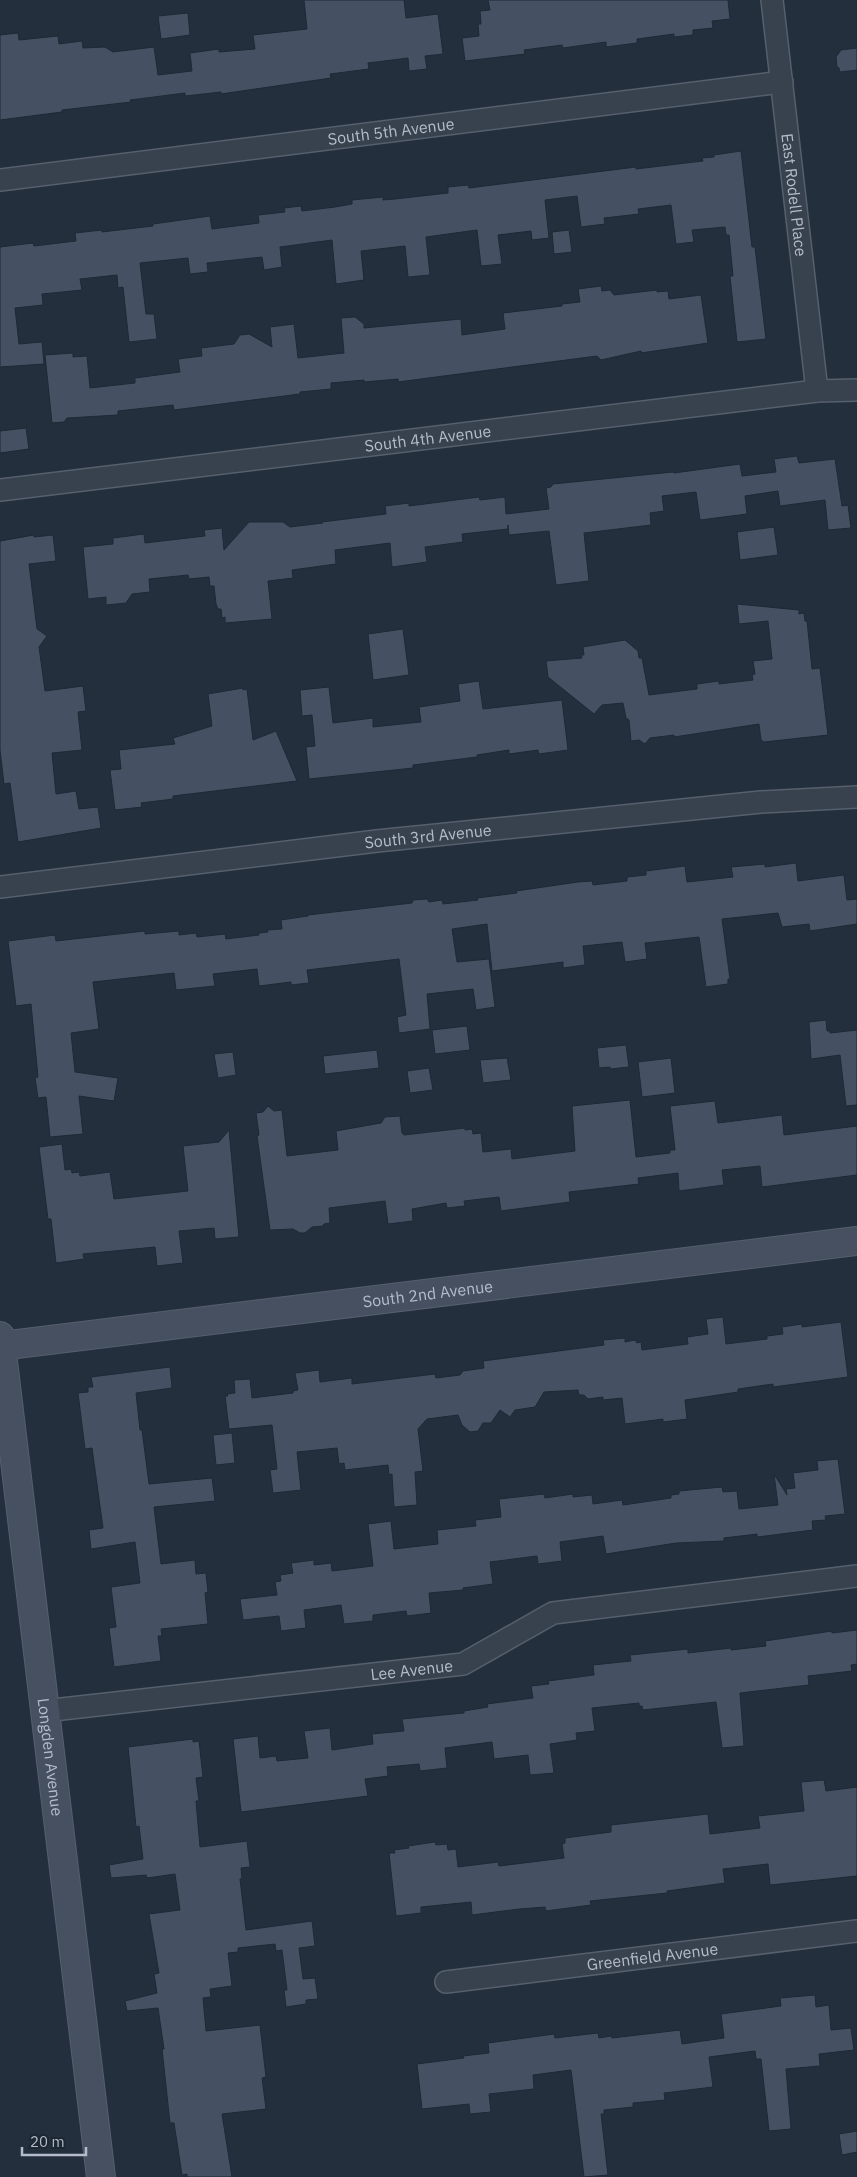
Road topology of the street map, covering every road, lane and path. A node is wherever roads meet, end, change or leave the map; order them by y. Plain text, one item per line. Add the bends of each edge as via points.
1 (772, 0) edge
2 (782, 82) junction
3 (0, 180) edge
4 (817, 390) junction
5 (857, 390) edge
6 (0, 490) edge
7 (857, 797) edge
8 (0, 887) edge
9 (857, 1241) edge
10 (0, 1342) edge
11 (857, 1576) edge
12 (44, 1712) junction
13 (857, 1931) edge
14 (446, 1982) dead end
15 (101, 2177) edge

1 - 2 street, East Rodell Place
2 - 3 street, South 5th Avenue
2 - 4 street, East Rodell Place
4 - 5 street, South 4th Avenue
4 - 6 street, South 4th Avenue
7 - 8 street, South 3rd Avenue via 761,802 377,841
9 - 10 street, South 2nd Avenue
10 - 12 street, Longden Avenue
11 - 12 street, Lee Avenue via 554,1613 463,1664
12 - 15 street, Longden Avenue
13 - 14 street, Greenfield Avenue

